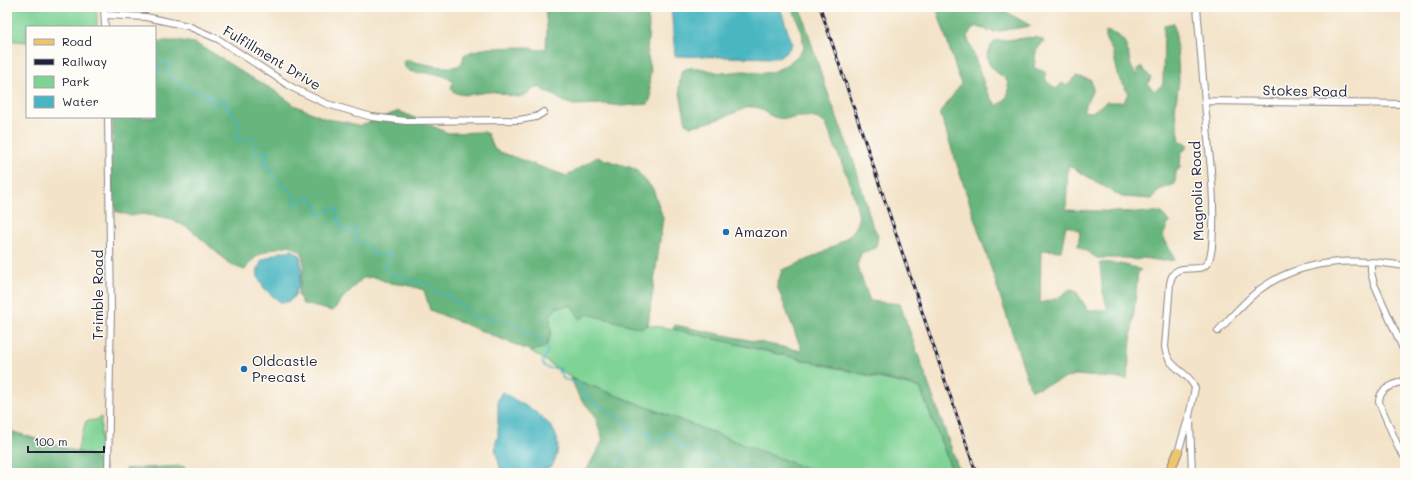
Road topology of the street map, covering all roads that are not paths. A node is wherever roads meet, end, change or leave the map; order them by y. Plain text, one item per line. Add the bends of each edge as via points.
1 (104, 7) edge
2 (1197, 7) edge
3 (105, 15) junction
4 (105, 26) edge
5 (1205, 102) junction
6 (1405, 104) edge
7 (544, 112) dead end
8 (108, 118) edge
9 (1371, 262) junction
10 (1405, 266) edge
11 (1218, 331) dead end
12 (1405, 352) edge
13 (1405, 380) edge
14 (1189, 416) junction
15 (1178, 452) joint
16 (1405, 457) edge
17 (108, 473) edge
18 (1169, 473) edge
19 (1192, 473) edge

1 - 3 street
2 - 5 street, Magnolia Road
3 - 4 street
3 - 7 street, Fulfillment Drive via 146,17 188,26 218,39 293,88 327,104 372,117 406,121 519,120 536,117
5 - 6 street, Stokes Road
5 - 14 street, Magnolia Road via 1213,196 1212,248 1207,264 1201,268 1179,269 1171,278 1164,347 1168,359 1195,388
8 - 17 street, Trimble Road via 111,309
9 - 10 street
9 - 11 street via 1323,263 1307,266 1280,277 1258,291
9 - 12 street via 1374,284
13 - 16 street via 1383,390 1379,397 1379,406
14 - 15 street, Magnolia Road
14 - 19 street
15 - 18 main road, Magnolia Road

